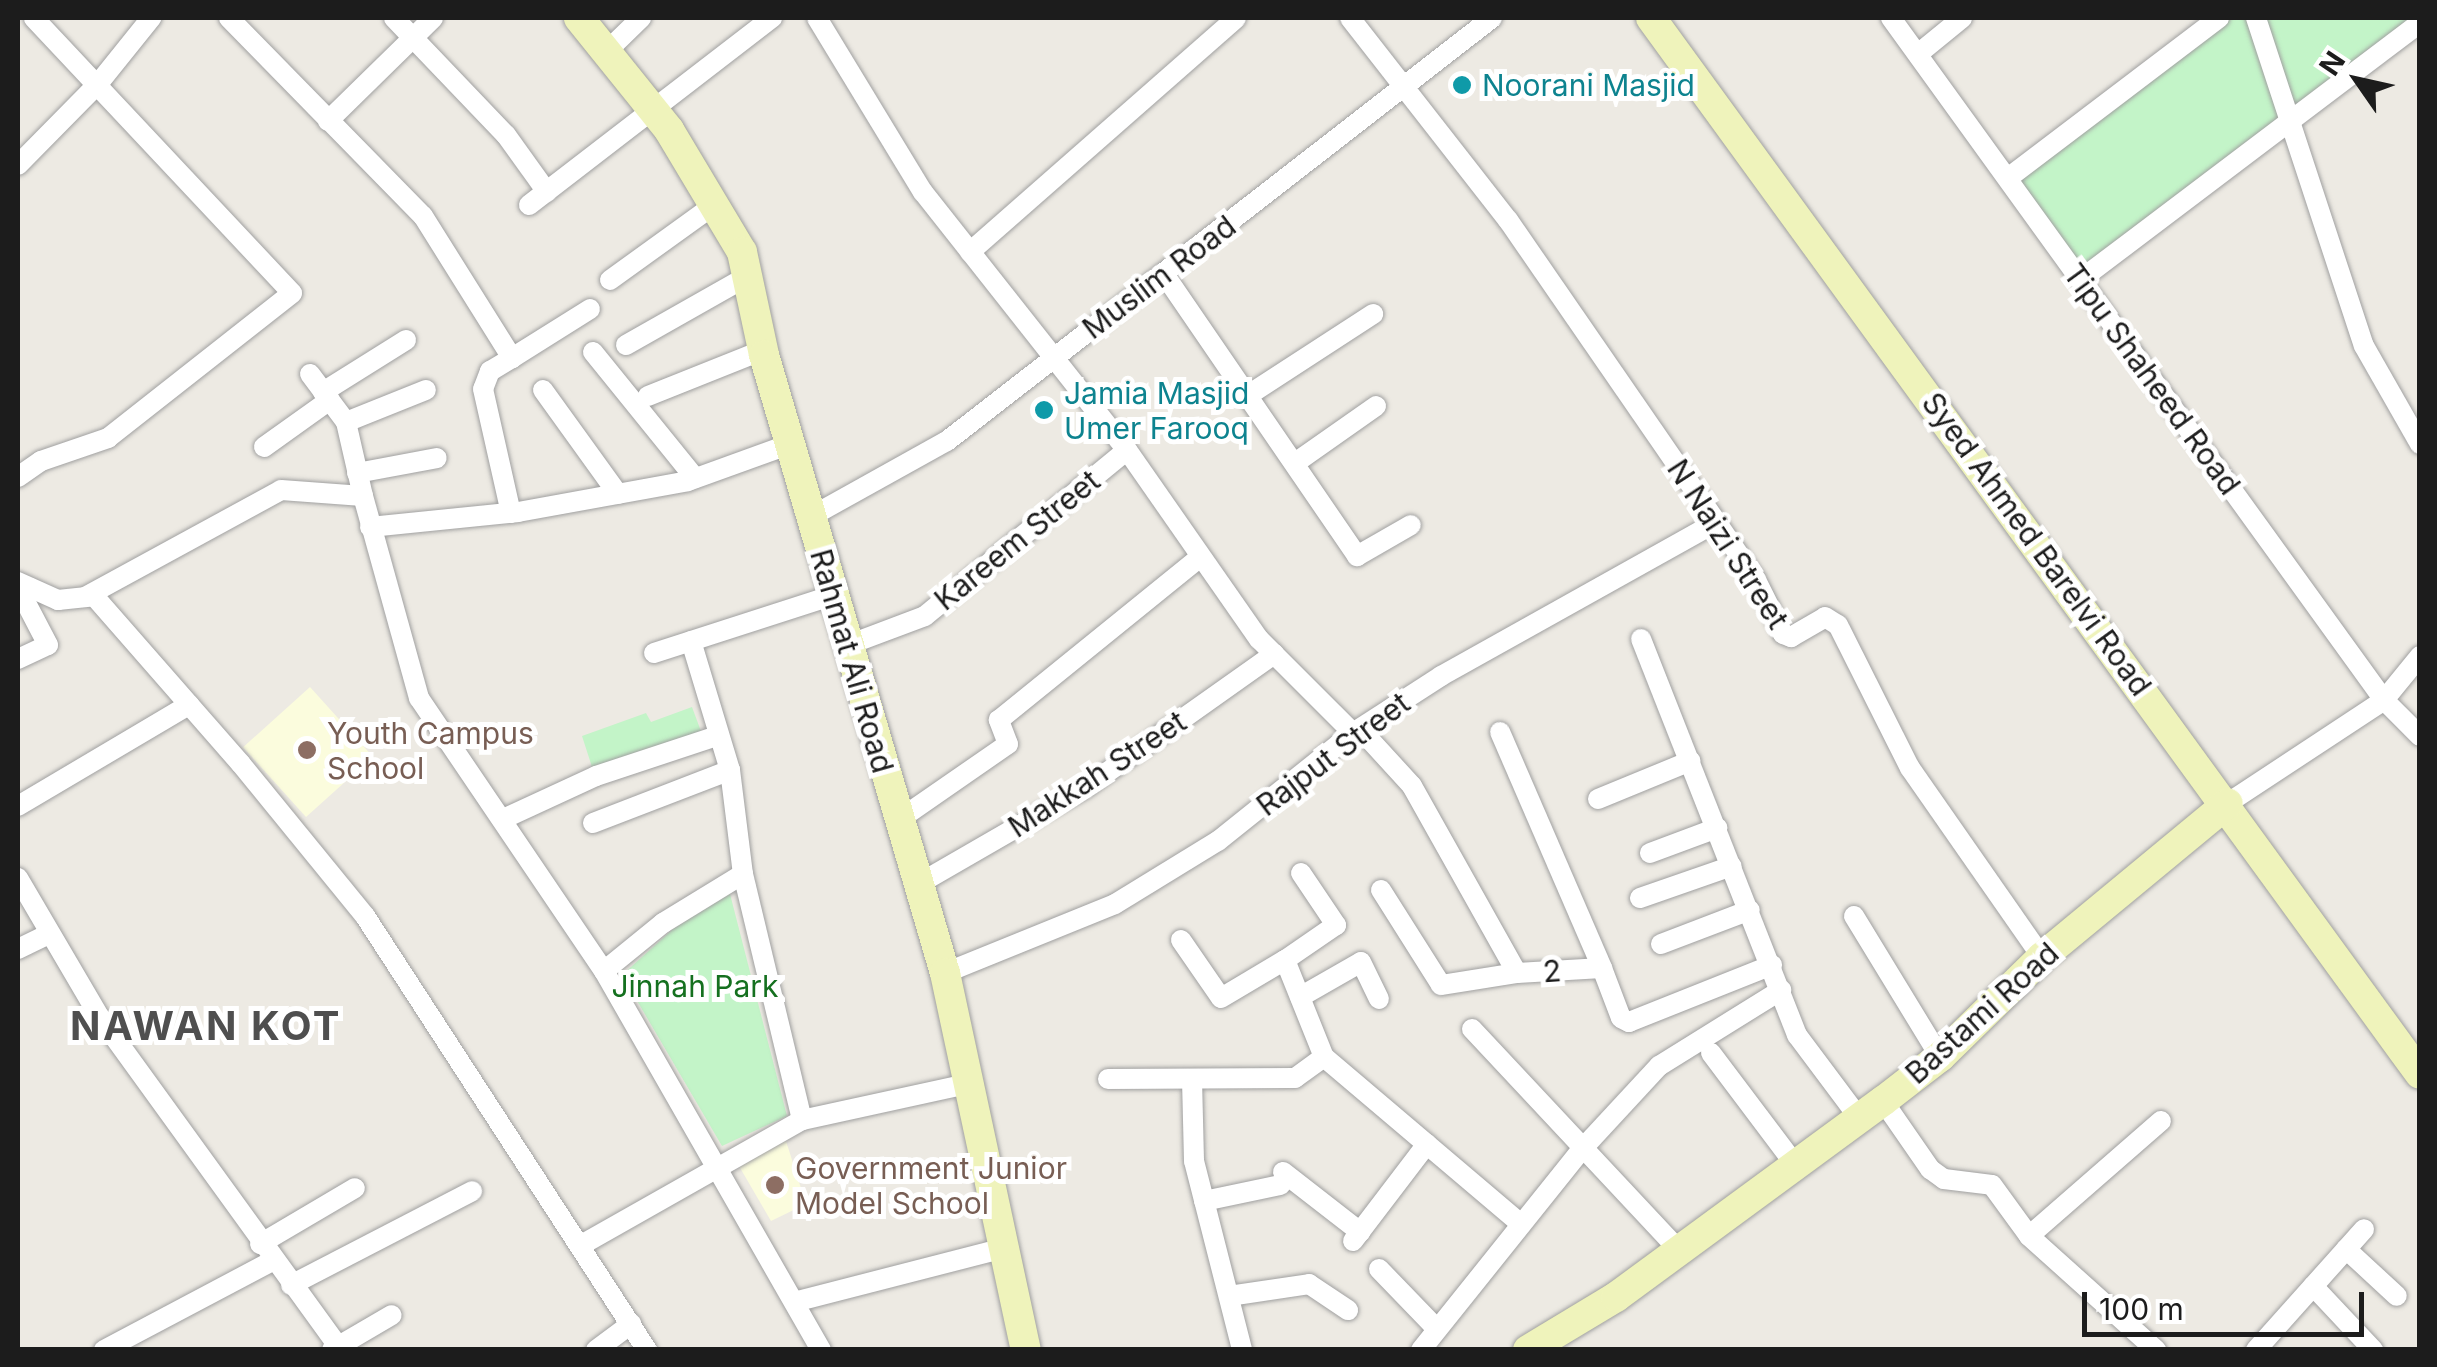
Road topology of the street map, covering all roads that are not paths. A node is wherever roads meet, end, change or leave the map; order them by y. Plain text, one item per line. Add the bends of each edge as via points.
1 (34, 18) edge
2 (151, 18) edge
3 (229, 18) edge
4 (394, 18) edge
5 (433, 18) edge
6 (579, 18) edge
7 (641, 18) edge
8 (772, 18) edge
9 (817, 18) edge
10 (1236, 18) edge
11 (1350, 18) edge
12 (1651, 18) edge
13 (1891, 18) edge
14 (1962, 18) edge
15 (2219, 18) edge
16 (2256, 18) edge
17 (1478, 22) edge
18 (2420, 23) edge
19 (412, 36) junction
20 (606, 52) junction
21 (1918, 54) junction
22 (98, 84) junction
23 (1408, 86) junction
24 (655, 112) junction
25 (2292, 118) junction
26 (328, 121) junction
27 (18, 165) edge
28 (2008, 178) junction
29 (547, 192) junction
30 (529, 205) dead end
31 (714, 205) junction
32 (970, 252) junction
33 (1164, 274) junction
34 (748, 276) junction
35 (610, 280) dead end
36 (2080, 280) junction
37 (590, 309) dead end
38 (1373, 314) dead end
39 (406, 340) dead end
40 (626, 345) dead end
41 (763, 350) junction
42 (593, 352) dead end
43 (512, 358) junction
44 (1054, 358) junction
45 (310, 374) dead end
46 (426, 390) dead end
47 (543, 390) dead end
48 (1250, 394) junction
49 (326, 396) junction
50 (648, 396) dead end
51 (1376, 406) dead end
52 (346, 422) junction
53 (790, 444) junction
54 (2420, 444) edge
55 (264, 446) dead end
56 (1128, 450) junction
57 (436, 458) dead end
58 (1295, 463) junction
59 (357, 473) junction
60 (18, 477) edge
61 (695, 478) junction
62 (618, 494) junction
63 (362, 496) junction
64 (511, 512) junction
65 (812, 516) junction
66 (1716, 522) junction
67 (1411, 524) dead end
68 (370, 527) junction
69 (1200, 556) junction
70 (24, 585) edge
71 (834, 596) junction
72 (85, 597) junction
73 (1641, 639) dead end
74 (691, 641) junction
75 (848, 645) junction
76 (654, 653) dead end
77 (1274, 654) junction
78 (2420, 656) edge
79 (18, 658) edge
80 (2384, 700) junction
81 (189, 705) junction
82 (1357, 731) junction
83 (1500, 732) dead end
84 (717, 736) junction
85 (2420, 736) edge
86 (1690, 761) junction
87 (730, 770) junction
88 (1598, 799) dead end
89 (2228, 804) junction
90 (18, 806) edge
91 (503, 819) junction
92 (897, 820) junction
93 (593, 823) dead end
94 (1717, 828) junction
95 (1650, 853) dead end
96 (1732, 866) junction
97 (1301, 872) dead end
98 (744, 874) junction
99 (18, 878) edge
100 (915, 886) junction
101 (1381, 890) dead end
102 (1640, 898) dead end
103 (1750, 910) junction
104 (1854, 916) dead end
105 (47, 935) junction
106 (1181, 940) dead end
107 (1660, 944) dead end
108 (18, 950) edge
109 (2042, 957) junction
110 (1285, 960) junction
111 (1772, 965) junction
112 (1602, 968) junction
113 (604, 970) junction
114 (945, 972) junction
115 (1517, 973) junction
116 (1780, 990) junction
117 (1300, 997) junction
118 (1379, 999) dead end
119 (1472, 1029) dead end
120 (1711, 1053) dead end
121 (1324, 1057) junction
122 (1940, 1057) junction
123 (2420, 1074) edge
124 (1108, 1079) dead end
125 (1192, 1079) junction
126 (971, 1083) junction
127 (1871, 1110) junction
128 (802, 1120) junction
129 (2161, 1120) dead end
130 (1427, 1144) junction
131 (1583, 1148) junction
132 (720, 1165) junction
133 (1796, 1166) junction
134 (355, 1188) dead end
135 (472, 1191) dead end
136 (1204, 1200) junction
137 (1521, 1224) junction
138 (2364, 1229) dead end
139 (2029, 1236) junction
140 (583, 1244) junction
141 (1006, 1248) junction
142 (2346, 1249) junction
143 (1680, 1251) junction
144 (266, 1252) junction
145 (1380, 1269) dead end
146 (291, 1285) junction
147 (2313, 1286) junction
148 (1228, 1296) junction
149 (2397, 1296) dead end
150 (798, 1301) junction
151 (1348, 1310) dead end
152 (392, 1315) dead end
153 (631, 1324) junction
154 (1436, 1328) junction
155 (337, 1348) edge
156 (104, 1350) edge
157 (596, 1350) edge
158 (647, 1350) edge
159 (821, 1350) edge
160 (1026, 1350) edge
161 (1242, 1350) edge
162 (1421, 1350) edge
163 (1528, 1350) edge
164 (2156, 1350) edge
165 (2256, 1350) edge
166 (2373, 1350) edge

1 - 22 street
2 - 22 street
3 - 26 street
4 - 19 street
5 - 19 street
6 - 20 street, Rahmat Ali Road
7 - 20 street
8 - 24 street
9 - 32 street, 2 via 872,118
10 - 32 street
11 - 23 street, N Naizi Street
12 - 89 street, Syed Ahmed Barelvi Road
13 - 21 street, Tipu Shaheed Road
14 - 21 street
15 - 28 street
16 - 25 street
17 - 23 street, Muslim Road
18 - 25 street
19 - 26 street
19 - 29 street via 506,135
20 - 24 street, Rahmat Ali Road
21 - 28 street, Tipu Shaheed Road
22 - 27 street
22 - 60 street via 292,293 108,438 41,460
23 - 33 street, Muslim Road
23 - 66 street, N Naizi Street
24 - 29 street
24 - 31 street, Rahmat Ali Road
25 - 36 street
25 - 54 street via 2364,346
26 - 43 street via 422,216
28 - 36 street, Tipu Shaheed Road
29 - 30 street
31 - 34 street, Rahmat Ali Road
31 - 35 street
32 - 44 street, 2
33 - 44 street, Muslim Road
33 - 48 street
34 - 40 street
34 - 41 street, Rahmat Ali Road
36 - 80 street, Tipu Shaheed Road
37 - 43 street
38 - 48 street
39 - 49 street
41 - 50 street
41 - 53 street, Rahmat Ali Road
42 - 61 street
43 - 64 street via 490,372 483,389
44 - 56 street, 2
44 - 65 street, Muslim Road via 948,440
45 - 49 street
46 - 52 street
47 - 62 street
48 - 58 street
49 - 52 street
49 - 55 street
51 - 58 street
52 - 59 street
53 - 61 street
53 - 65 street, Rahmat Ali Road
56 - 69 street, 2
56 - 75 street, Kareem Street via 925,616
57 - 59 street
58 - 67 street via 1357,556
59 - 63 street
61 - 62 street
62 - 64 street
63 - 68 street
63 - 72 street via 281,490
64 - 68 street
65 - 71 street, Rahmat Ali Road
66 - 82 street, Rajput Street via 1440,676
66 - 109 street, N Naizi Street via 1784,634 1792,637 1825,617 1838,625 1910,768
68 - 91 street via 419,698
69 - 77 street, 2
69 - 92 street via 999,720 1010,740
70 - 72 street via 58,600
70 - 79 street via 25,601 48,645
71 - 74 street
71 - 75 street, Rahmat Ali Road
72 - 81 street via 94,596
73 - 86 street
74 - 76 street
74 - 84 street
75 - 92 street, Rahmat Ali Road
77 - 82 street, 2
77 - 100 street, Makkah Street via 1085,788
78 - 80 street, Bastami Road
80 - 85 street, Tipu Shaheed Road
80 - 89 street, Bastami Road
81 - 90 street
81 - 140 street via 365,916
82 - 114 street, Rajput Street via 1218,841 1115,904
82 - 115 street, 2 via 1412,786
83 - 112 street
84 - 87 street
84 - 91 street via 596,776
86 - 88 street
86 - 94 street
87 - 93 street
87 - 98 street
89 - 109 street, Bastami Road
89 - 123 street, Syed Ahmed Barelvi Road
91 - 113 street
92 - 100 street, Rahmat Ali Road
94 - 95 street
94 - 96 street
96 - 102 street
96 - 103 street
97 - 110 street via 1336,925
98 - 113 street via 663,923
98 - 128 street
99 - 105 street
100 - 114 street, Rahmat Ali Road
101 - 115 street via 1441,985
103 - 107 street
103 - 111 street
104 - 122 street
105 - 108 street
105 - 144 street
106 - 110 street via 1221,998
109 - 122 street, Bastami Road
110 - 117 street
111 - 112 street, 2 via 1629,1022
111 - 116 street
112 - 115 street, 2
113 - 132 street
114 - 126 street, Rahmat Ali Road
116 - 127 street via 1796,1036
116 - 131 street via 1659,1066
117 - 118 street via 1361,962
117 - 121 street
119 - 131 street
120 - 133 street
121 - 125 street via 1295,1078
121 - 130 street
122 - 127 street, Bastami Road
124 - 125 street
125 - 136 street via 1194,1161
126 - 128 street
126 - 141 street, Rahmat Ali Road
127 - 133 street, Bastami Road
127 - 139 street via 1944,1179 1992,1185
128 - 132 street
129 - 139 street
130 - 136 street via 1357,1236 1282,1178
130 - 137 street
131 - 137 street
131 - 143 street
132 - 140 street
132 - 150 street
133 - 143 street, Bastami Road
134 - 144 street
135 - 146 street
136 - 148 street
137 - 154 street
138 - 142 street
139 - 164 street
140 - 153 street
141 - 150 street
141 - 160 street, Rahmat Ali Road
142 - 147 street
142 - 149 street
143 - 163 street, Bastami Road
144 - 146 street
144 - 156 street
145 - 154 street
146 - 155 street
147 - 165 street
147 - 166 street
148 - 151 street via 1309,1284
148 - 161 street
150 - 159 street
152 - 155 street
153 - 157 street
153 - 158 street
154 - 162 street

